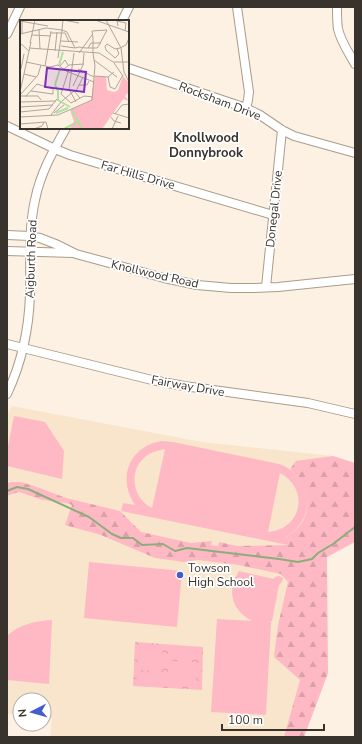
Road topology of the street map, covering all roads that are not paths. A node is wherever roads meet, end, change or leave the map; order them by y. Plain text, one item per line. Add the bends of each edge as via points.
1 (20, 7) edge
2 (129, 7) edge
3 (237, 7) edge
4 (337, 7) edge
5 (122, 20) edge
6 (7, 34) edge
7 (355, 64) edge
8 (129, 68) edge
9 (246, 108) junction
10 (7, 126) edge
11 (65, 129) edge
12 (282, 130) junction
13 (54, 149) junction
14 (355, 153) edge
15 (273, 214) junction
16 (7, 235) edge
17 (30, 236) junction
18 (7, 251) edge
19 (30, 251) junction
20 (76, 254) junction
21 (355, 279) edge
22 (266, 287) junction
23 (7, 344) edge
24 (24, 348) junction
25 (7, 394) edge
26 (355, 414) edge

1 - 6 street
2 - 5 street
3 - 9 street via 248,92
4 - 7 street via 340,36
8 - 9 street, Rocksham Drive
9 - 12 street, Rocksham Drive
10 - 13 street, Far Hills Drive
11 - 13 street, Aigburth Road
12 - 14 street, Rocksham Drive via 294,136
12 - 15 street, Donegal Drive
13 - 15 street, Far Hills Drive
13 - 17 street, Aigburth Road via 37,190
15 - 22 street, Donegal Drive
16 - 17 street, Knollwood Road
17 - 19 street, Aigburth Road
17 - 20 street, Knollwood Road
18 - 19 street, Knollwood Road
19 - 20 street, Knollwood Road
19 - 24 street, Aigburth Road via 30,304
20 - 22 street, Knollwood Road via 179,282 231,288
21 - 22 street, Knollwood Road
23 - 24 street, Fairway Drive
24 - 25 street, Aigburth Road
24 - 26 street, Fairway Drive via 152,380 308,403

